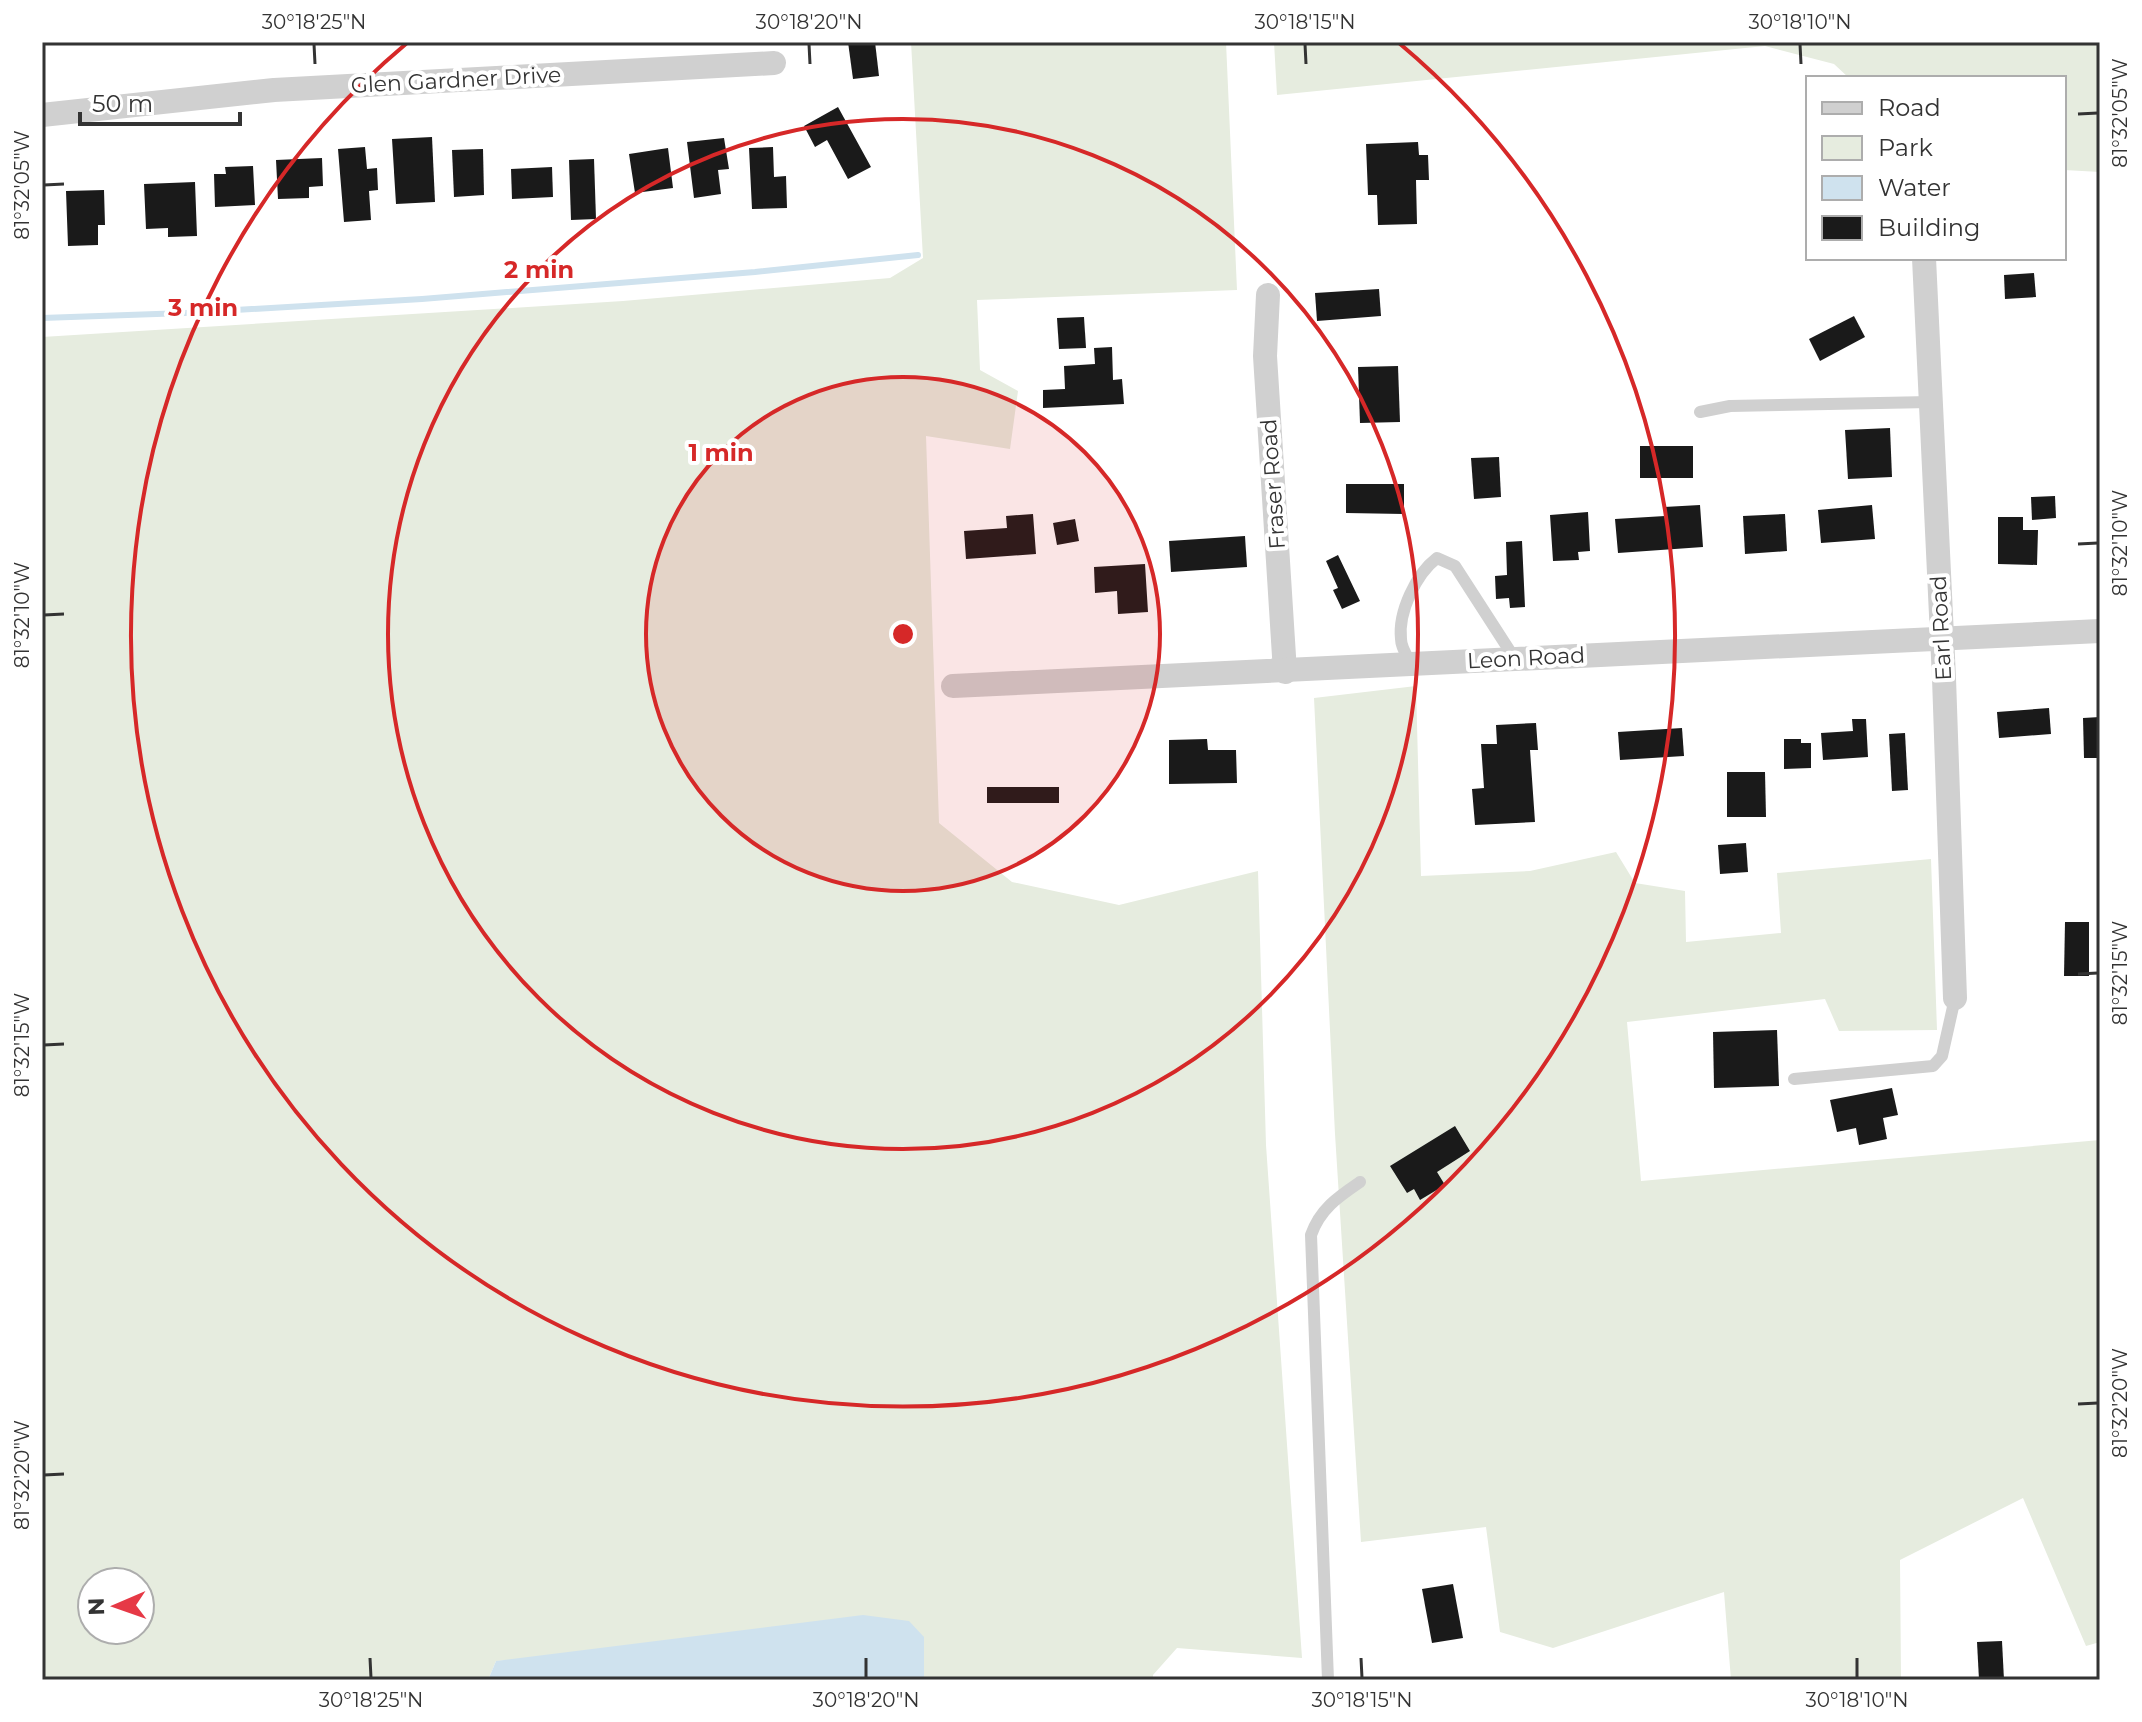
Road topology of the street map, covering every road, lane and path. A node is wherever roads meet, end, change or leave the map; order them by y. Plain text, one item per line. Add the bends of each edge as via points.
1 (774, 63) dead end
2 (42, 115) edge
3 (1924, 260) edge
4 (1268, 295) dead end
5 (1930, 402) junction
6 (1700, 412) dead end
7 (2100, 631) edge
8 (1941, 640) junction
9 (1515, 659) junction
10 (1411, 663) junction
11 (1285, 672) junction
12 (953, 686) dead end
13 (1955, 998) joint
14 (1794, 1079) dead end
15 (1360, 1182) dead end
16 (1328, 1680) edge

1 - 2 street, Glen Gardner Drive via 274,90
3 - 5 street, Earl Road
4 - 11 street, Fraser Road via 1265,356
5 - 6 lane via 1730,406
5 - 8 street, Earl Road
7 - 8 street, Leon Road
8 - 9 street, Leon Road
8 - 13 street, Earl Road
9 - 10 street, Leon Road
9 - 10 lane via 1455,566 1437,558 1425,567 1400,624 1401,644
10 - 11 street, Leon Road
11 - 12 street, Leon Road
13 - 14 lane via 1942,1056 1933,1066
15 - 16 lane via 1325,1208 1311,1235

